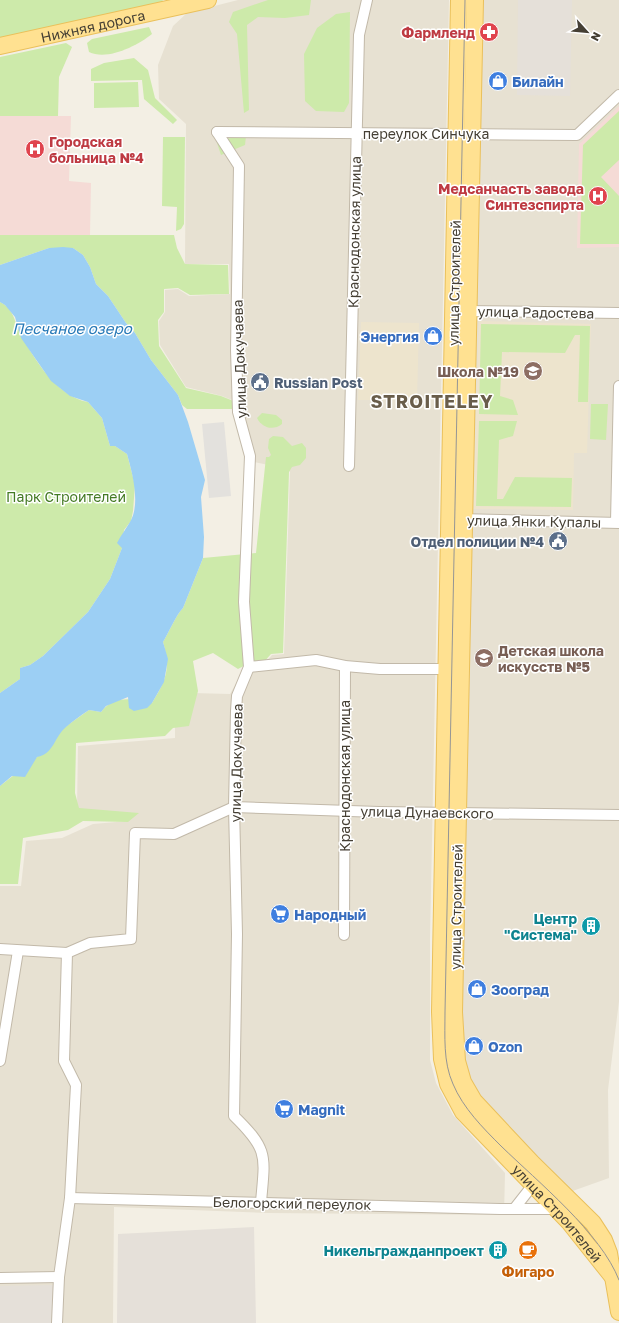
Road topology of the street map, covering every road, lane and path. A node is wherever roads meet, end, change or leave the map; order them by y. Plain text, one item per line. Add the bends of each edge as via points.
1 (208, 0) edge
2 (368, 0) edge
3 (459, 0) edge
4 (475, 0) edge
5 (185, 2) edge
6 (0, 46) edge
7 (466, 56) junction
8 (619, 95) edge
9 (218, 132) joint
10 (355, 133) junction
11 (465, 134) junction
12 (461, 311) junction
13 (619, 313) edge
14 (619, 386) edge
15 (349, 466) dead end
16 (457, 519) junction
17 (618, 522) edge
18 (345, 666) junction
19 (249, 667) junction
20 (454, 669) junction
21 (234, 807) junction
22 (344, 811) junction
23 (451, 813) junction
24 (619, 814) edge
25 (344, 935) dead end
26 (0, 949) edge
27 (18, 950) junction
28 (67, 953) junction
29 (0, 1061) edge
30 (528, 1169) junction
31 (70, 1198) junction
32 (261, 1202) junction
33 (563, 1204) junction
34 (514, 1209) junction
35 (580, 1210) junction
36 (570, 1222) junction
37 (59, 1277) junction
38 (0, 1278) edge
39 (614, 1279) junction
40 (619, 1312) edge
41 (56, 1323) edge

1 - 5 main road, Нижняя дорога
2 - 10 street, Краснодонская улица via 359,35
3 - 7 main road, улица Строителей
4 - 7 main road, улица Строителей
5 - 6 main road, Нижняя дорога
7 - 11 main road, улица Строителей
8 - 11 street, переулок Синчука via 578,135
9 - 10 street, переулок Синчука
9 - 19 street, улица Докучаева via 239,166 236,350 238,412 250,456 244,602
10 - 11 street, переулок Синчука
10 - 15 street, Краснодонская улица
11 - 12 main road, улица Строителей
12 - 13 street, улица Радостева
12 - 16 main road, улица Строителей
14 - 17 street
16 - 17 street, улица Янки Купалы
16 - 20 main road, улица Строителей
18 - 19 street via 316,660
18 - 20 street
18 - 22 street, Краснодонская улица
19 - 21 street, улица Докучаева via 237,696
20 - 23 main road, улица Строителей
21 - 22 street, улица Дунаевского
21 - 28 street via 174,834 135,833 131,939 90,943
21 - 32 street, улица Докучаева via 237,934 234,1116 249,1130 262,1150
22 - 23 street, улица Дунаевского
22 - 25 street, Краснодонская улица
23 - 24 street, улица Дунаевского
23 - 30 main road, улица Строителей via 447,1012 457,1061 474,1101
26 - 27 street
27 - 28 street
27 - 29 street
28 - 31 street via 64,1061 76,1085
30 - 33 main road, улица Строителей
30 - 34 street
31 - 32 street, Белогорский переулок
31 - 37 street
32 - 34 street, Белогорский переулок
33 - 34 street, Белогорский переулок
33 - 35 main road, улица Строителей
33 - 36 main road, улица Строителей
35 - 36 street
35 - 39 main road, улица Строителей via 593,1223 604,1240 610,1253
36 - 39 main road, улица Строителей
37 - 38 street
37 - 41 street
39 - 40 main road

